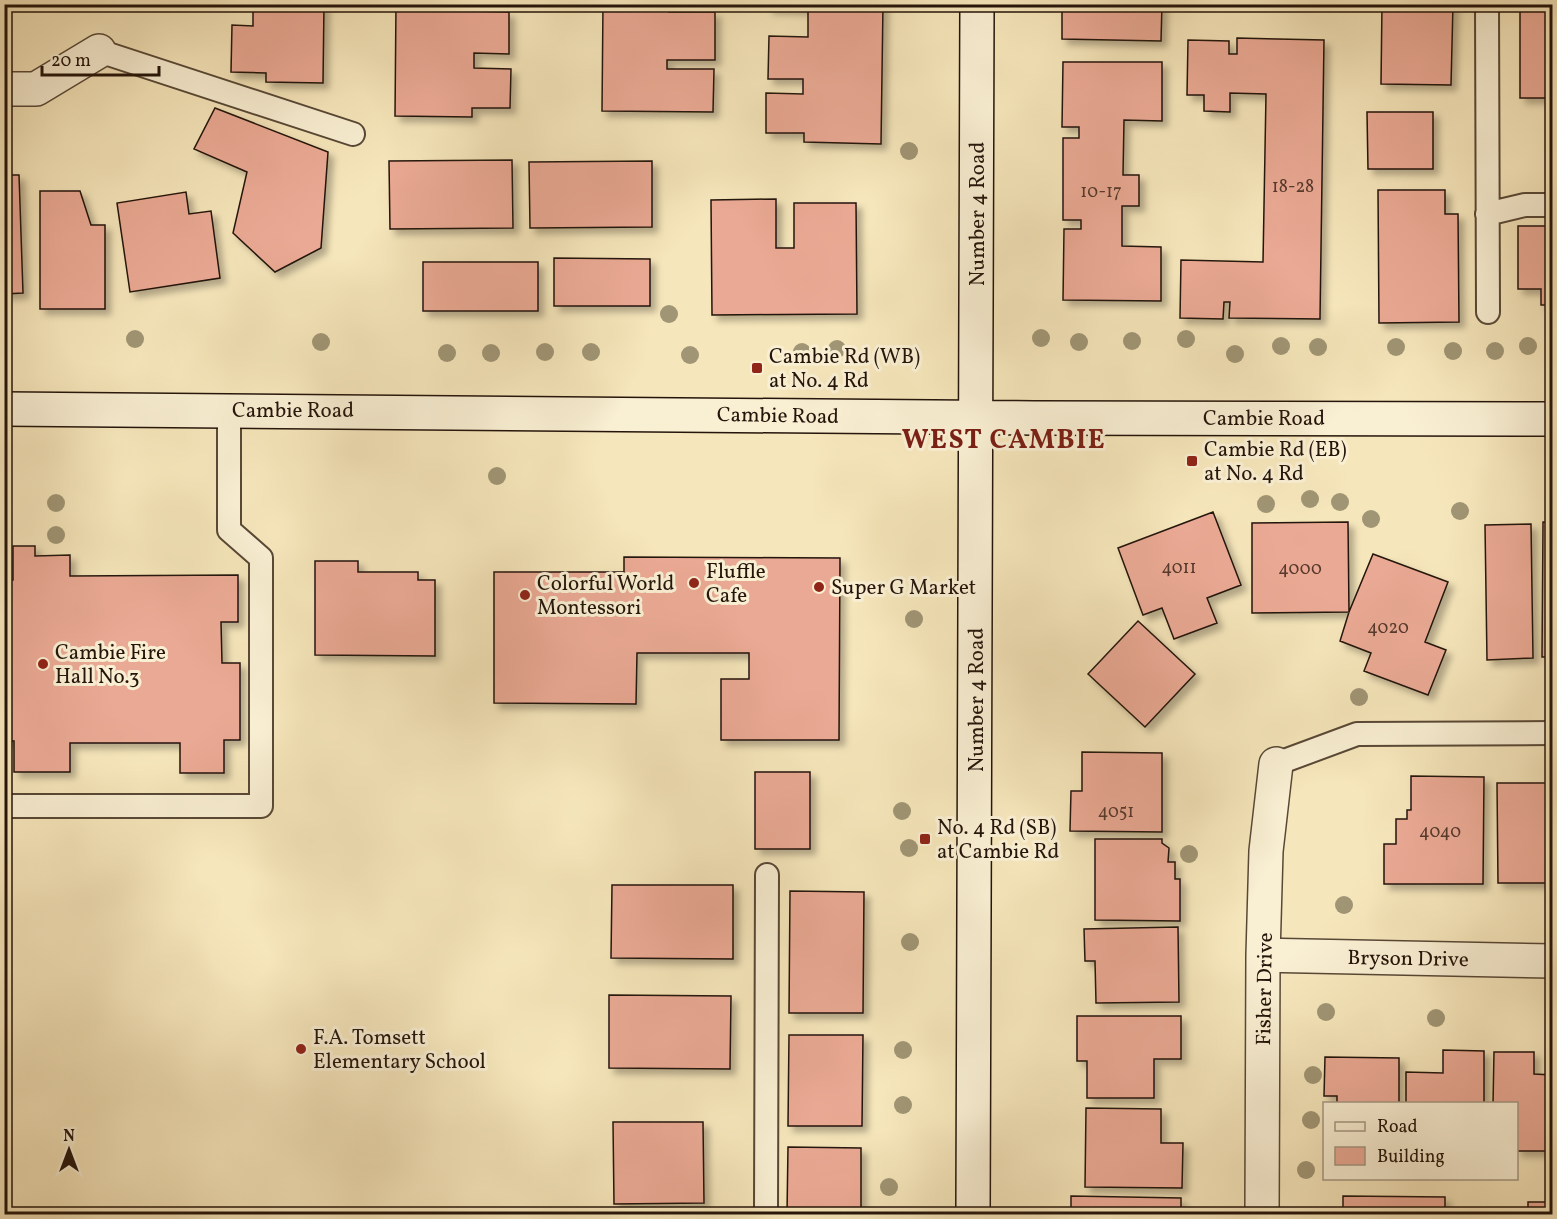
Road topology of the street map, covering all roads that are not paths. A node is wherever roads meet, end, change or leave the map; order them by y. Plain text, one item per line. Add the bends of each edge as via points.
1 (977, 4) edge
2 (1487, 4) edge
3 (99, 51) joint
4 (4, 89) edge
5 (353, 134) dead end
6 (1552, 205) edge
7 (1487, 214) junction
8 (1488, 312) dead end
9 (4, 409) edge
10 (229, 410) junction
11 (977, 417) junction
12 (1552, 419) edge
13 (1552, 733) edge
14 (1276, 764) joint
15 (4, 806) edge
16 (767, 875) dead end
17 (1263, 955) junction
18 (1552, 961) edge
19 (766, 1215) edge
20 (973, 1215) edge
21 (1262, 1215) edge

1 - 11 main road, Number 4 Road
2 - 7 lane
3 - 4 main road via 36,89
3 - 5 lane
6 - 7 lane via 1525,205
7 - 8 lane
9 - 10 main road, Cambie Road
10 - 11 main road, Cambie Road
10 - 15 lane via 229,530 261,558 261,806
11 - 12 main road, Cambie Road
11 - 20 main road, Number 4 Road
13 - 14 lane via 1357,734
14 - 17 main road, Fisher Drive via 1266,851
16 - 19 lane
17 - 18 main road, Bryson Drive
17 - 21 main road, Fisher Drive

